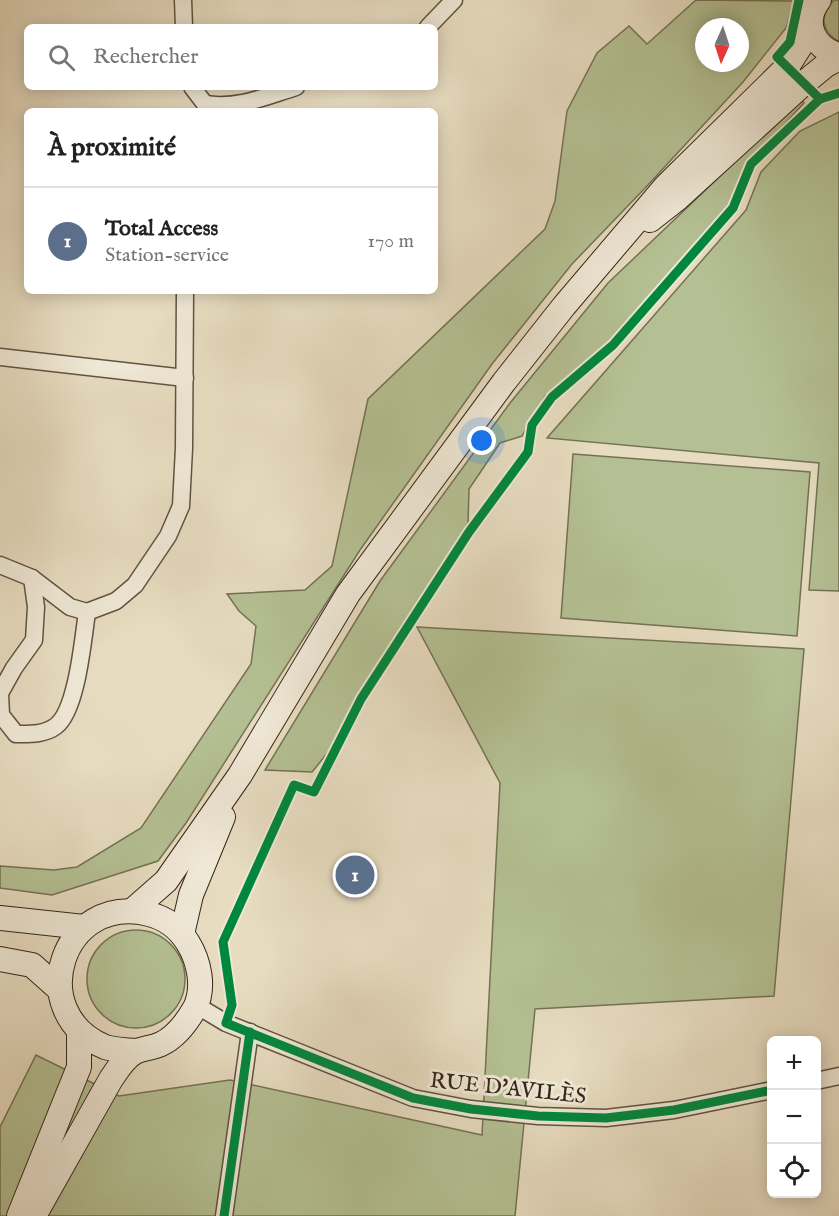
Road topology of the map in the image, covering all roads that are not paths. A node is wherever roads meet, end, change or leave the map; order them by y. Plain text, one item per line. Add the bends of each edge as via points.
1 (183, 0) edge
2 (454, 0) edge
3 (819, 0) edge
4 (184, 24) edge
5 (431, 24) edge
6 (811, 29) junction
7 (839, 57) edge
8 (194, 90) edge
9 (286, 90) edge
10 (204, 108) edge
11 (608, 253) junction
12 (185, 294) edge
13 (0, 357) edge
14 (185, 378) junction
15 (0, 565) edge
16 (32, 578) junction
17 (87, 612) junction
18 (240, 775) junction
19 (133, 910) junction
20 (0, 918) edge
21 (84, 927) junction
22 (182, 934) junction
23 (0, 959) edge
24 (59, 989) junction
25 (196, 1005) junction
26 (79, 1031) junction
27 (250, 1032) junction
28 (136, 1051) junction
29 (839, 1076) edge
30 (821, 1080) edge
31 (767, 1091) edge
32 (19, 1216) edge
33 (34, 1216) edge
34 (224, 1216) edge

1 - 4 street
2 - 5 street
3 - 6 main road
6 - 7 main road via 816,42
6 - 11 main road via 787,67 666,186
7 - 11 main road via 804,83 678,198
8 - 10 street
9 - 10 street via 239,105
11 - 18 main road via 504,382 348,594
12 - 14 street
13 - 14 street
14 - 17 street via 181,506 168,536 135,585 116,601
15 - 16 street
16 - 17 street via 70,607
16 - 17 street via 36,607 34,640 0,693 1,715 16,734 34,735 56,726 70,705
18 - 19 main road via 165,881
18 - 22 main road via 191,896
19 - 21 main road via 107,914
19 - 22 main road via 160,917
20 - 21 main road
21 - 24 main road via 64,955
22 - 25 main road via 196,955 201,980
23 - 24 main road via 32,965
24 - 26 main road via 66,1011
25 - 27 street, RUE D'AVILÈS
25 - 28 main road via 183,1028 169,1039
26 - 28 main road via 105,1047
26 - 32 main road via 79,1066
27 - 31 street, RUE D'AVILÈS via 413,1098 471,1109 606,1118 674,1110
27 - 34 street
28 - 33 main road via 122,1062 111,1079
29 - 30 street

